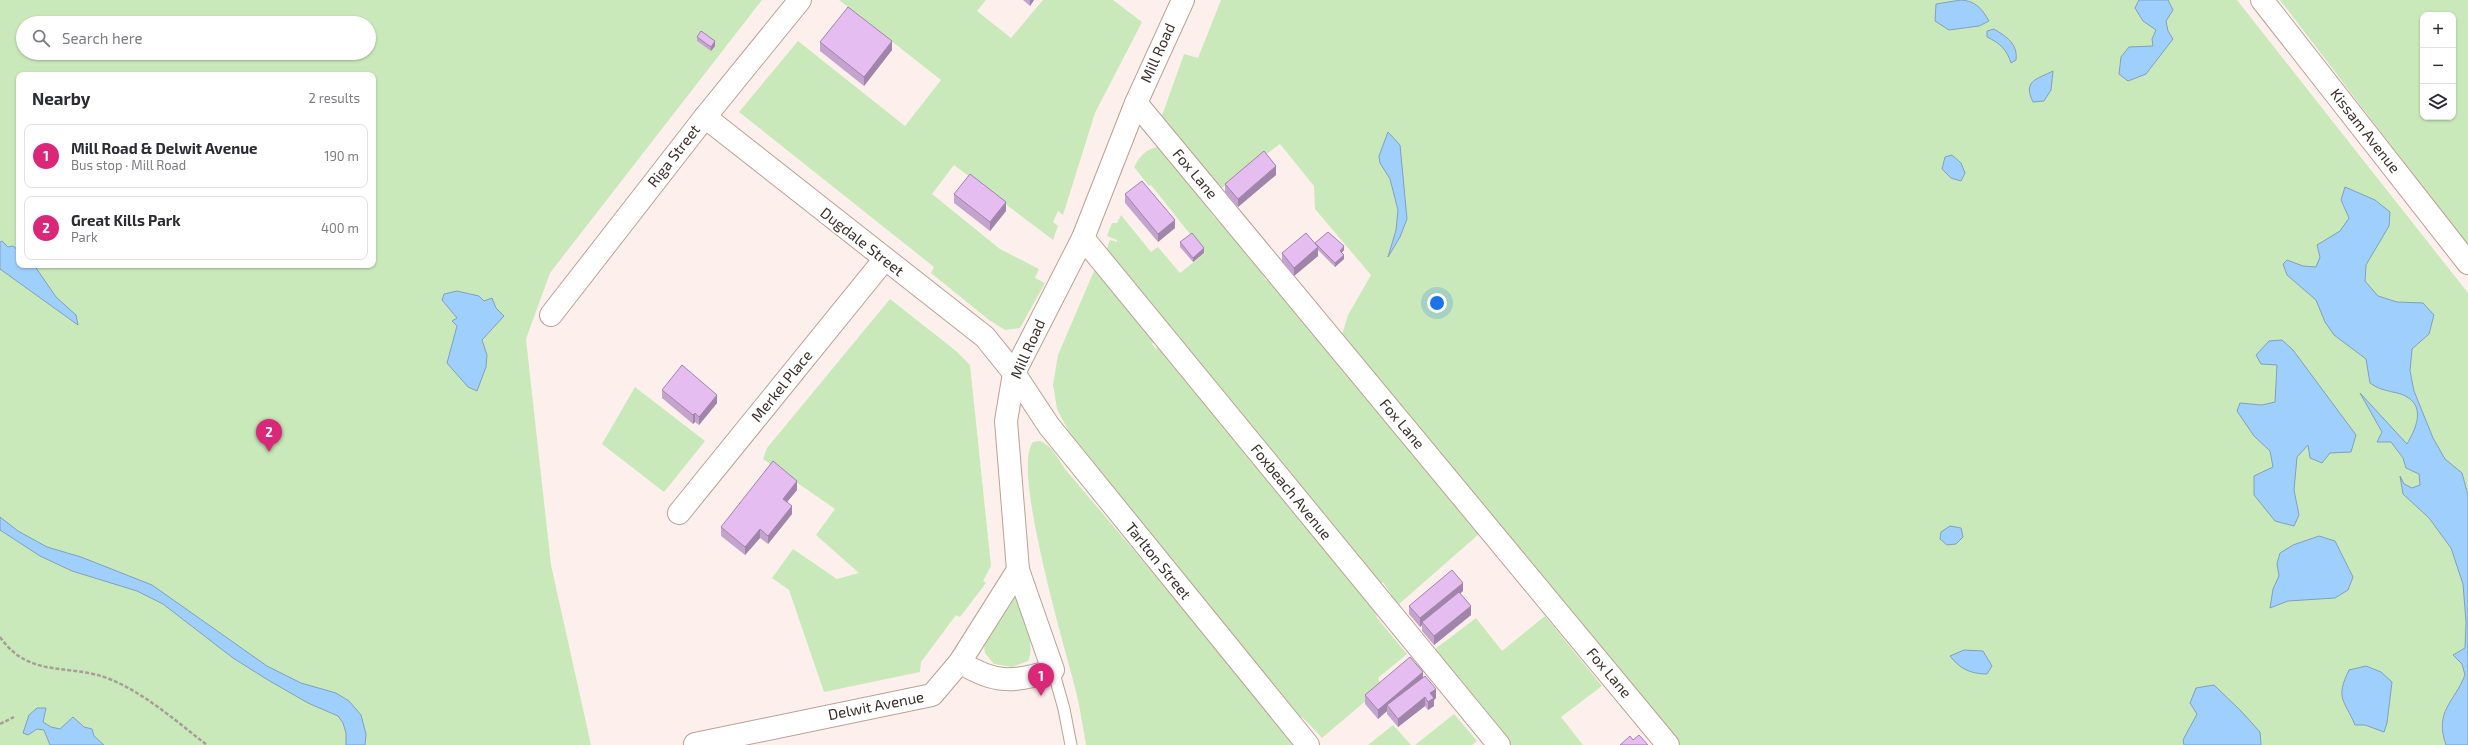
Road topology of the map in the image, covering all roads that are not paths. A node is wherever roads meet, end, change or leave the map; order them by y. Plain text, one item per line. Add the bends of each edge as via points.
1 (800, 0) edge
2 (1182, 0) edge
3 (2262, 0) edge
4 (1136, 103) junction
5 (705, 117) junction
6 (1083, 238) junction
7 (884, 260) junction
8 (2468, 263) edge
9 (551, 316) dead end
10 (1014, 373) junction
11 (679, 513) dead end
12 (1018, 570) junction
13 (960, 662) junction
14 (1053, 670) junction
15 (695, 744) dead end
16 (1071, 745) edge
17 (1308, 745) edge
18 (1499, 745) edge
19 (1668, 745) edge

1 - 5 street, Riga Street
2 - 4 street, Mill Road
3 - 8 street, Kissam Avenue
4 - 6 street, Mill Road
4 - 19 street, Fox Lane
5 - 7 street, Dugdale Street
5 - 9 street, Riga Street
6 - 10 street, Mill Road
6 - 18 street, Foxbeach Avenue
7 - 10 street, Dugdale Street via 985,337
7 - 11 street, Merkel Place
10 - 12 street, Mill Road via 1006,421
10 - 17 street, Tarlton Street via 1049,426
12 - 13 street, Delwit Avenue
12 - 14 street, Mill Road
13 - 14 street via 978,674 999,680 1026,679
13 - 15 street, Delwit Avenue via 932,695
14 - 16 lane

